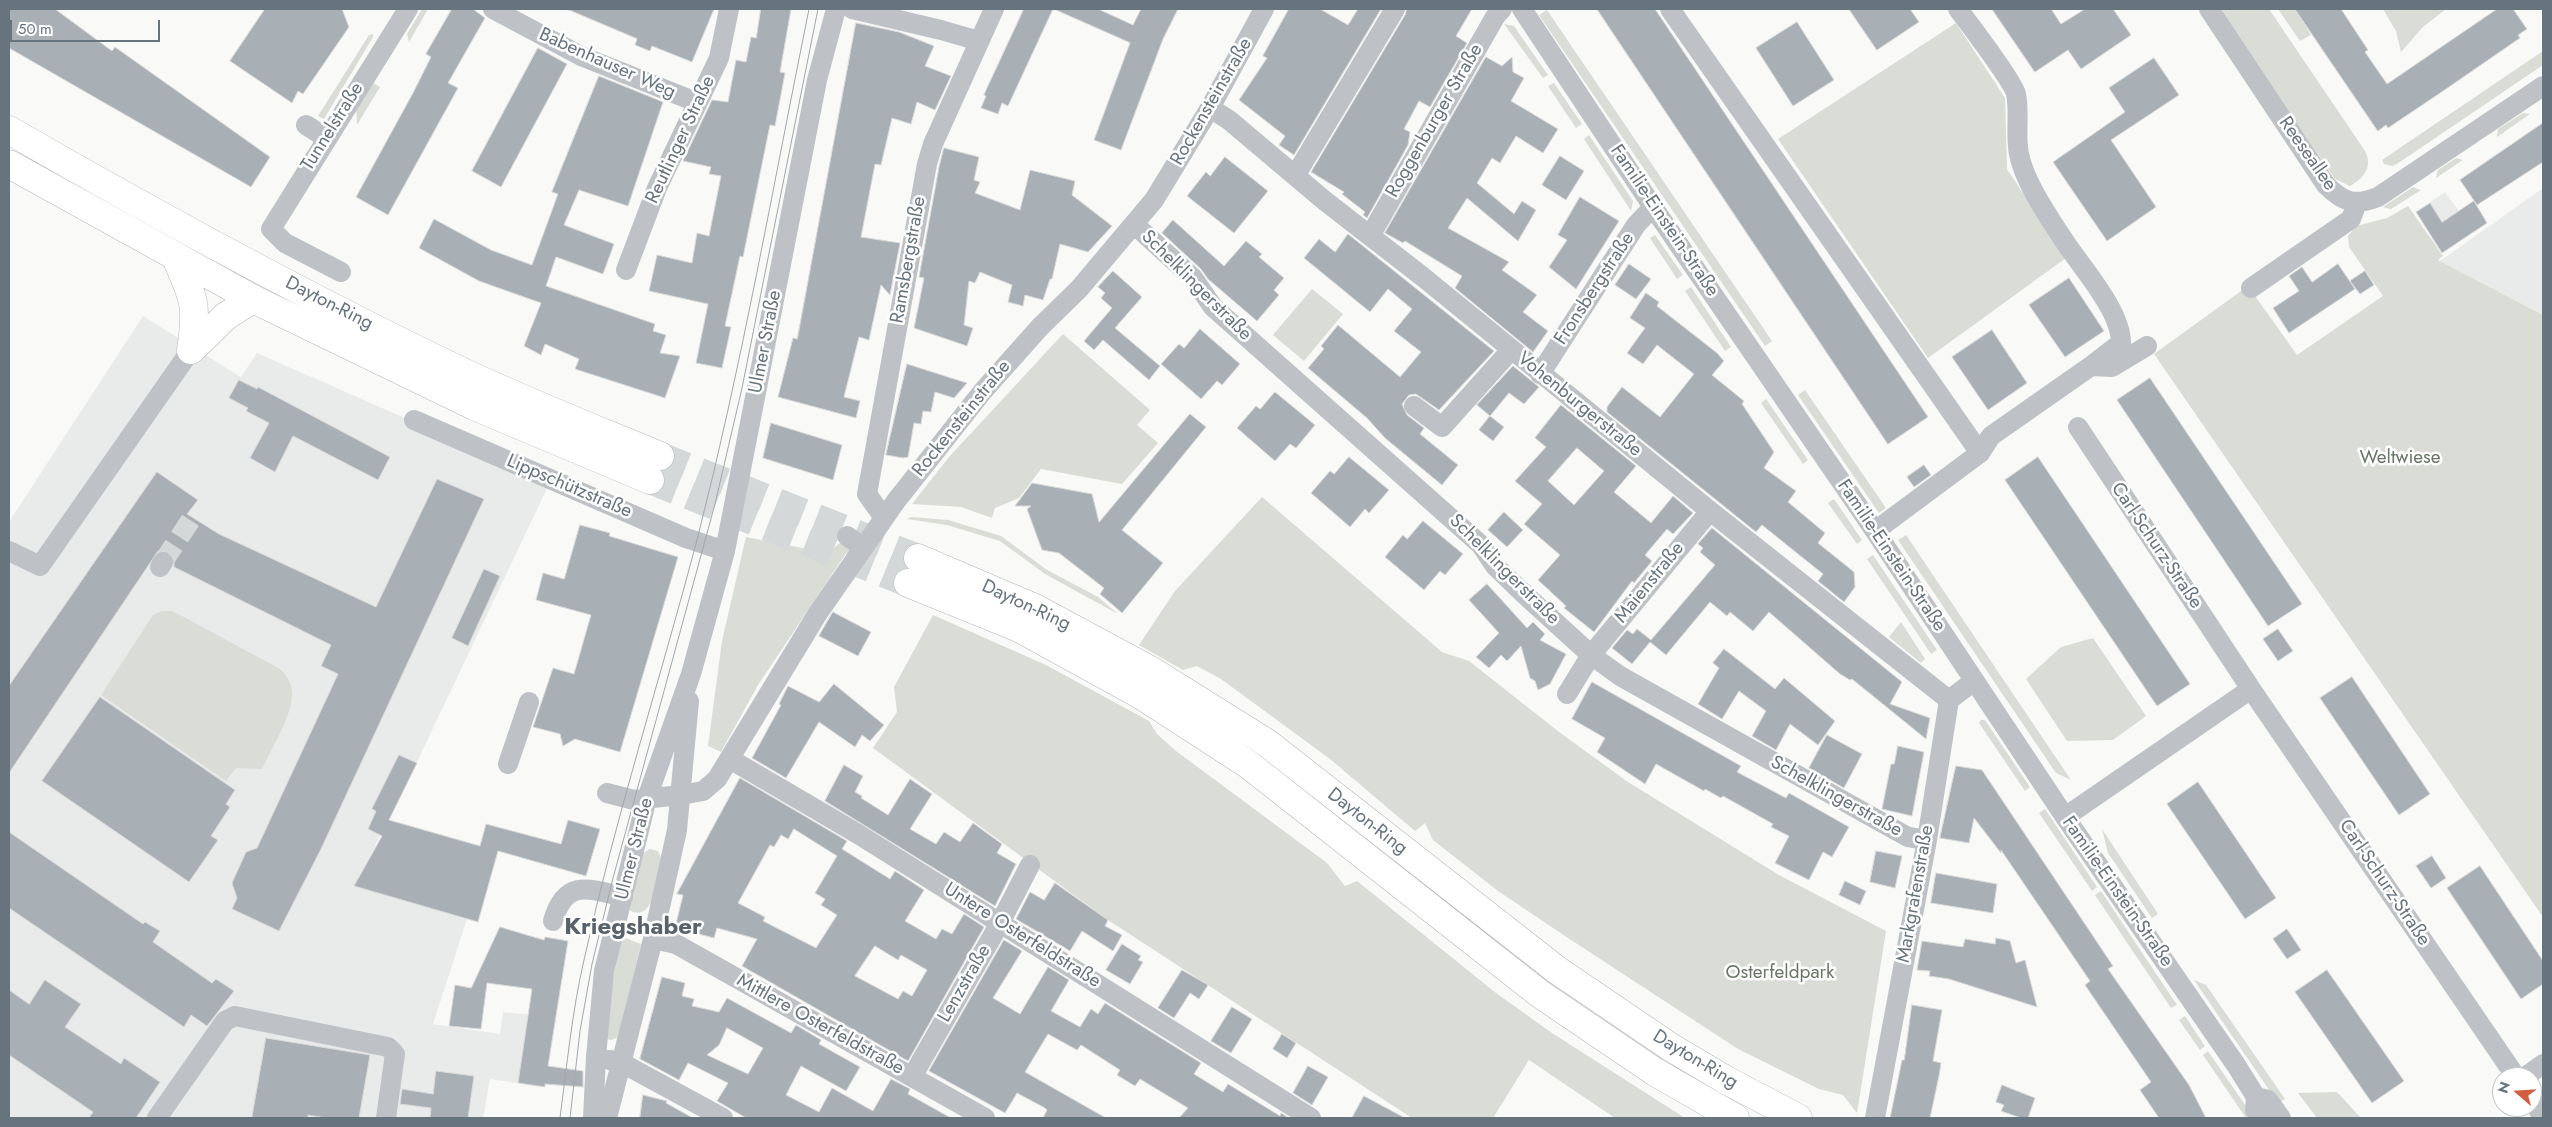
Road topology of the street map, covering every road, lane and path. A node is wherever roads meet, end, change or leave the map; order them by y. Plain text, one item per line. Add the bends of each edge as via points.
1 (493, 9) edge
2 (729, 9) edge
3 (836, 9) edge
4 (852, 9) edge
5 (994, 9) edge
6 (1264, 9) edge
7 (1395, 9) edge
8 (1502, 9) edge
9 (1670, 9) edge
10 (1958, 9) edge
11 (2209, 9) edge
12 (404, 10) edge
13 (1528, 11) edge
14 (979, 41) junction
15 (2543, 86) edge
16 (696, 102) junction
17 (1210, 108) junction
18 (306, 125) dead end
19 (9, 130) edge
20 (326, 138) junction
21 (9, 164) edge
22 (1295, 176) junction
23 (2357, 203) junction
24 (1653, 207) junction
25 (1134, 225) junction
26 (1370, 236) junction
27 (176, 258) junction
28 (626, 270) dead end
29 (341, 272) dead end
30 (2251, 288) dead end
31 (253, 299) junction
32 (2147, 346) dead end
33 (191, 350) junction
34 (1511, 350) junction
35 (2091, 366) junction
36 (1540, 374) junction
37 (1414, 406) dead end
38 (414, 420) dead end
39 (2078, 427) dead end
40 (1980, 453) junction
41 (1710, 511) junction
42 (884, 518) junction
43 (1875, 531) junction
44 (9, 551) edge
45 (725, 551) junction
46 (918, 558) tunnel mouth
47 (908, 583) tunnel mouth
48 (1591, 655) junction
49 (691, 674) junction
50 (1974, 681) junction
51 (2251, 689) junction
52 (1567, 694) dead end
53 (1949, 700) junction
54 (529, 702) dead end
55 (730, 759) junction
56 (508, 764) dead end
57 (607, 793) dead end
58 (681, 795) junction
59 (647, 798) junction
60 (2065, 817) junction
61 (1926, 840) junction
62 (1030, 865) dead end
63 (623, 897) junction
64 (553, 922) dead end
65 (1000, 923) junction
66 (653, 939) junction
67 (596, 1057) junction
68 (622, 1063) junction
69 (2509, 1067) edge
70 (912, 1077) junction
71 (2256, 1096) junction
72 (157, 1118) edge
73 (386, 1118) edge
74 (593, 1118) edge
75 (607, 1118) edge
76 (723, 1118) edge
77 (985, 1118) edge
78 (1311, 1118) edge
79 (1735, 1118) edge
80 (1798, 1118) edge
81 (1875, 1118) edge
82 (2261, 1118) edge
83 (2281, 1118) edge

1 - 16 street, Babenhauser Weg via 581,56
2 - 16 street, Reutlinger Straße via 719,58
3 - 45 street, Ulmer Straße via 817,80
4 - 14 street
5 - 14 street, Ramsbergstraße
6 - 17 street, Rockensteinstraße
7 - 22 street
8 - 26 street, Roggenburger Straße
9 - 40 street
10 - 35 street via 2016,92 2016,128 2024,171 2121,331 2121,344
11 - 23 street, Reeseallee via 2326,186 2338,197
12 - 20 street, Tunnelstraße
13 - 24 street, Familie-Einstein-Straße
14 - 42 street, Ramsbergstraße via 927,164 860,495
15 - 23 street, Reeseallee via 2378,197
16 - 28 street, Reutlinger Straße via 657,188
17 - 22 street, Vohenburgerstraße
17 - 25 street, Rockensteinstraße via 1162,188
18 - 20 street
19 - 31 highway, Dayton-Ring via 191,233 424,352 565,417 655,468 474,406
20 - 29 street, Tunnelstraße via 271,229 286,244
21 - 27 highway, Dayton-Ring
22 - 26 street, Vohenburgerstraße
23 - 30 street via 2350,219
24 - 36 street, Fronsbergstraße via 1636,225
24 - 43 street, Familie-Einstein-Straße
25 - 42 street, Rockensteinstraße via 1079,289 983,390
25 - 48 street, Schelklingerstraße via 1193,278 1213,307 1482,545 1499,570
26 - 34 street, Vohenburgerstraße
27 - 31 highway, Dayton-Ring
27 - 33 highway via 193,295 196,320
31 - 33 highway via 226,316
32 - 35 street via 2112,367
33 - 44 street via 40,566
34 - 36 street, Vohenburgerstraße
34 - 37 street via 1442,427
35 - 40 street via 1991,436
36 - 41 street, Vohenburgerstraße
38 - 45 street, Lippschützstraße via 686,538
39 - 51 street, Carl-Schurz-Straße
40 - 43 street
41 - 48 street, Maienstraße
41 - 53 street, Vohenburgerstraße
42 - 55 street, Rockensteinstraße via 855,541 818,612
43 - 50 street, Familie-Einstein-Straße
45 - 49 street, Ulmer Straße
46 - 80 highway, Dayton-Ring via 1043,612 1152,671 1267,743 1557,970 1672,1048
47 - 79 highway, Dayton-Ring via 1019,628 1158,706 1248,765 1540,994 1655,1072
48 - 52 street, Maienstraße
48 - 61 street, Schelklingerstraße via 1631,682 1908,837
49 - 58 street, Ulmer Straße
49 - 59 street, Ulmer Straße
50 - 53 street
50 - 60 street, Familie-Einstein-Straße
51 - 60 street
51 - 69 street, Carl-Schurz-Straße
53 - 61 street, Markgrafenstraße
54 - 56 street
55 - 58 street, Rockensteinstraße via 717,779 703,791
55 - 65 street, Untere Osterfeldstraße
57 - 59 street, Rockensteinstraße via 634,800
58 - 59 street, Rockensteinstraße
58 - 66 street, Ulmer Straße via 677,830
59 - 63 street, Ulmer Straße
60 - 71 street, Familie-Einstein-Straße
61 - 81 street, Markgrafenstraße
62 - 65 street, Lenzstraße
63 - 64 street via 576,888 563,900
63 - 67 street, Ulmer Straße via 604,971
65 - 70 street, Lenzstraße
65 - 78 street, Untere Osterfeldstraße
66 - 68 street, Ulmer Straße
66 - 70 street, Mittlere Osterfeldstraße via 676,944
67 - 68 street
67 - 74 street, Ulmer Straße
68 - 75 street, Ulmer Straße
68 - 76 street
70 - 77 street, Mittlere Osterfeldstraße
71 - 82 street, Familie-Einstein-Straße via 2255,1110
71 - 83 street, Familie-Einstein-Straße via 2268,1100
72 - 73 street via 225,1021 235,1016 388,1047 395,1054

